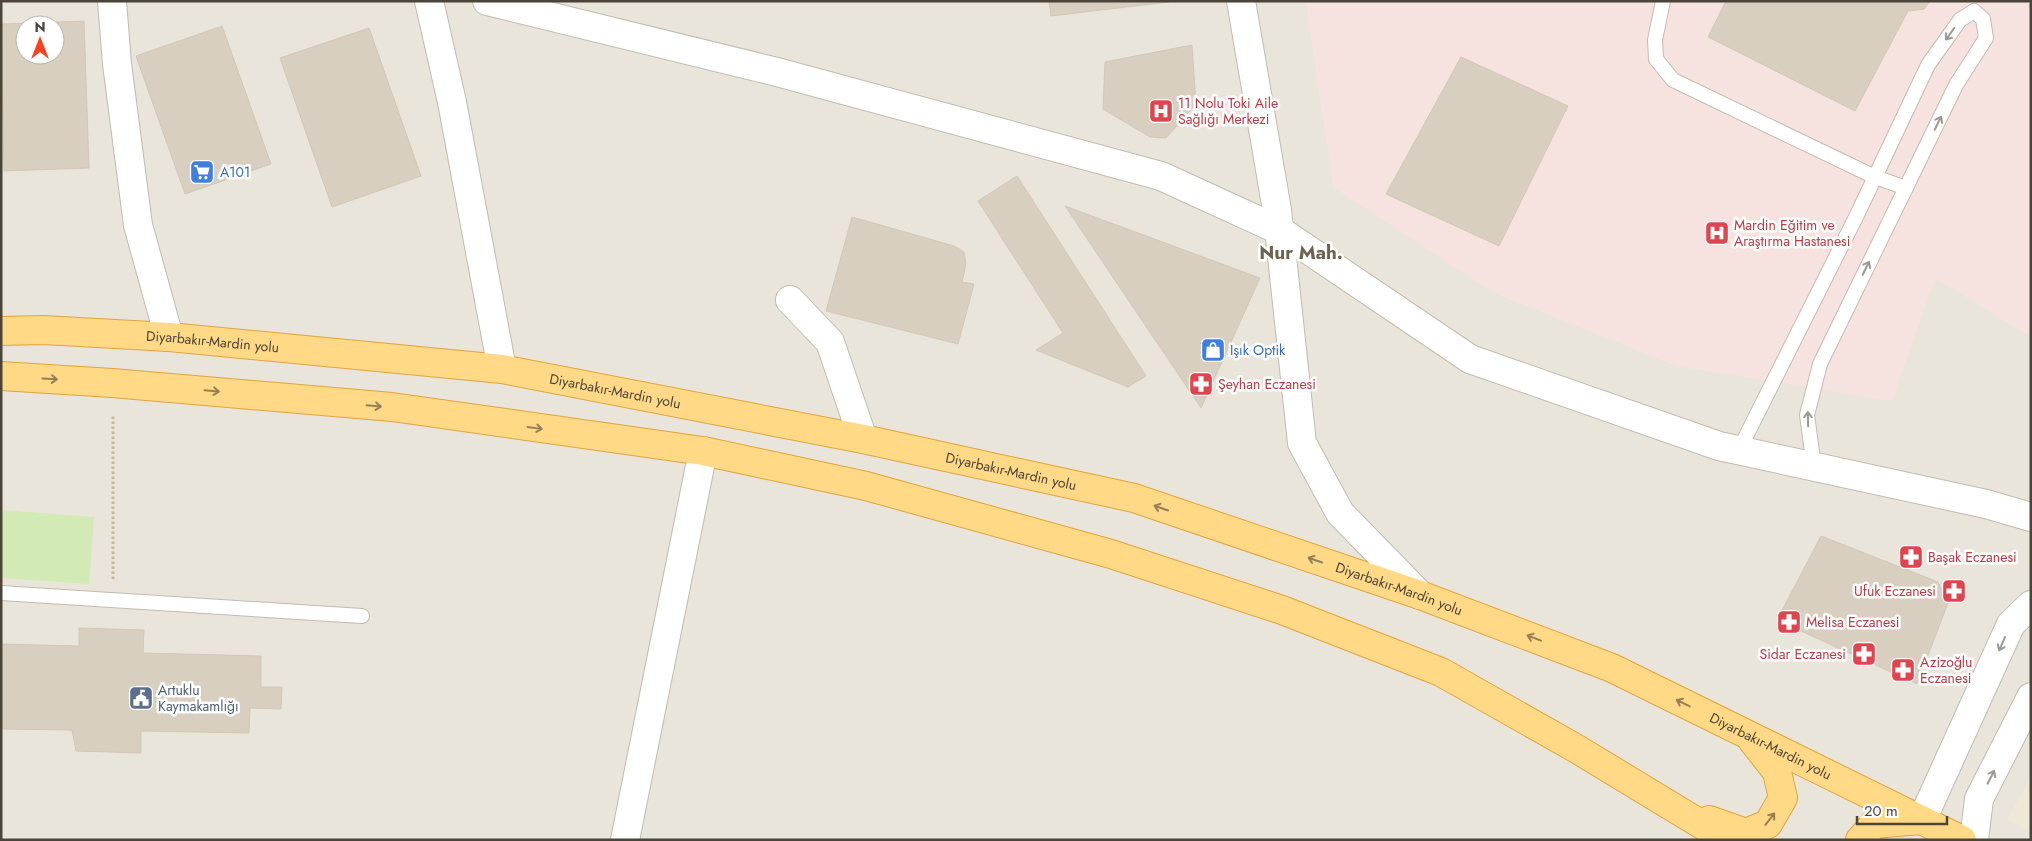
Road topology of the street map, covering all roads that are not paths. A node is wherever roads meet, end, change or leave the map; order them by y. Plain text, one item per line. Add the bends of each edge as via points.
1 (112, 1) edge
2 (429, 1) edge
3 (487, 1) edge
4 (1241, 1) edge
5 (1663, 1) edge
6 (1875, 176) junction
7 (1906, 188) junction
8 (1279, 230) junction
9 (790, 300) dead end
10 (1, 331) edge
11 (169, 337) junction
12 (502, 369) junction
13 (1, 376) edge
14 (864, 438) junction
15 (1739, 450) junction
16 (703, 452) junction
17 (1814, 467) junction
18 (2031, 517) edge
19 (1, 593) edge
20 (1420, 595) junction
21 (2031, 605) edge
22 (362, 616) dead end
23 (2031, 697) edge
24 (1748, 735) junction
25 (1677, 810) junction
26 (1922, 820) junction
27 (625, 840) edge
28 (1727, 840) edge
29 (1860, 840) edge
30 (1962, 840) edge
31 (1974, 840) edge

1 - 11 street via 116,64 138,225
2 - 12 street via 452,102
3 - 8 street via 777,72 1161,176
4 - 8 street
5 - 6 lane via 1655,40 1656,60 1673,80
6 - 7 lane
7 -> 6 lane via 1956,85 1986,38 1984,19 1974,11 1960,20 1928,65
6 - 15 lane
17 -> 7 lane via 1807,415 1820,364
8 - 15 street via 1470,359 1719,446
8 - 20 street via 1302,443 1340,513
9 - 14 street via 830,342
10 - 11 highway, Diyarbakır-Mardin yolu
11 - 12 highway, Diyarbakır-Mardin yolu
12 - 14 highway, Diyarbakır-Mardin yolu
13 -> 16 highway via 392,407
20 -> 14 highway, Diyarbakır-Mardin yolu via 1134,498
15 - 17 street
16 - 25 highway via 866,486 1111,554 1282,610 1441,672
16 - 27 street
17 - 18 street via 1986,504
19 - 22 lane
24 -> 20 highway, Diyarbakır-Mardin yolu via 1612,668
21 -> 26 street via 2011,624
31 -> 23 street via 1979,799
25 -> 24 highway via 1746,832 1768,824 1783,798 1778,772
24 - 26 highway, Diyarbakır-Mardin yolu
25 - 28 highway
26 - 29 highway via 1874,824
26 - 30 highway, Diyarbakır-Mardin yolu

